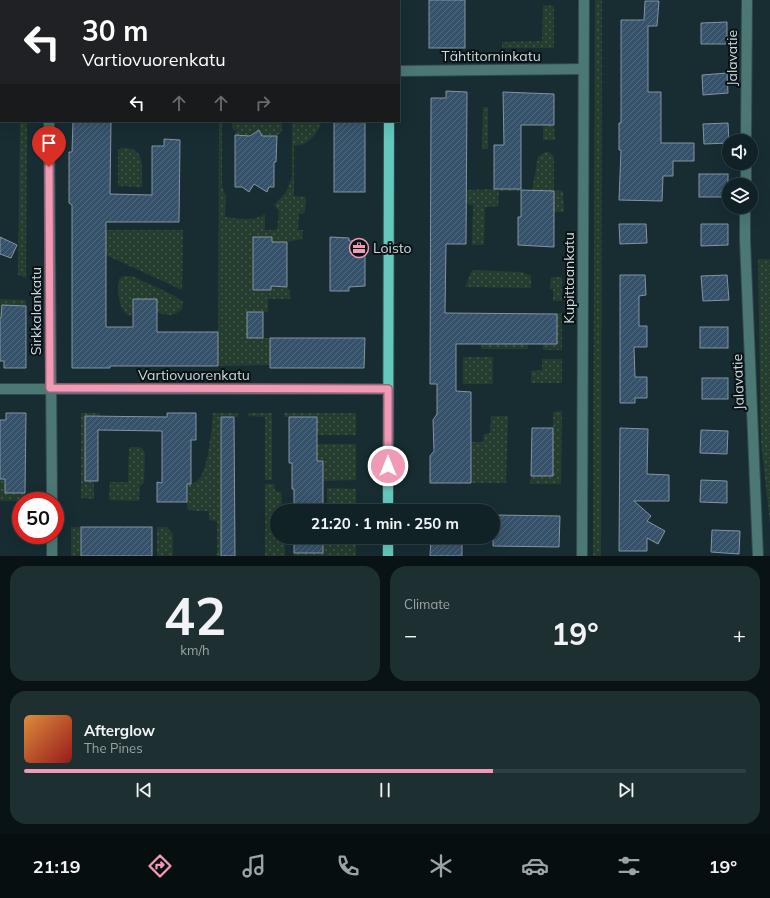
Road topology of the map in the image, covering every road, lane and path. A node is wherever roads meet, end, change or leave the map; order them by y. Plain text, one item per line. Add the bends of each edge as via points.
1 (584, 0) edge
2 (747, 0) edge
3 (583, 69) junction
4 (400, 71) edge
5 (49, 122) edge
6 (389, 122) edge
7 (746, 134) edge
8 (746, 214) edge
9 (50, 388) junction
10 (0, 389) edge
11 (388, 389) junction
12 (52, 492) edge
13 (388, 504) edge
14 (52, 544) edge
15 (388, 544) edge
16 (52, 556) edge
17 (388, 556) edge
18 (582, 556) edge
19 (758, 556) edge

1 - 3 street, Kupittaankatu
2 - 7 street, Jalavatie
3 - 4 street, Tähtitorninkatu
3 - 18 street, Kupittaankatu
5 - 9 street, Sirkkalankatu
6 - 11 main road
8 - 19 street, Jalavatie
9 - 10 street, Vartiovuorenkatu
9 - 11 street, Vartiovuorenkatu
9 - 12 street, Sirkkalankatu
11 - 13 main road
14 - 16 street
15 - 17 main road

